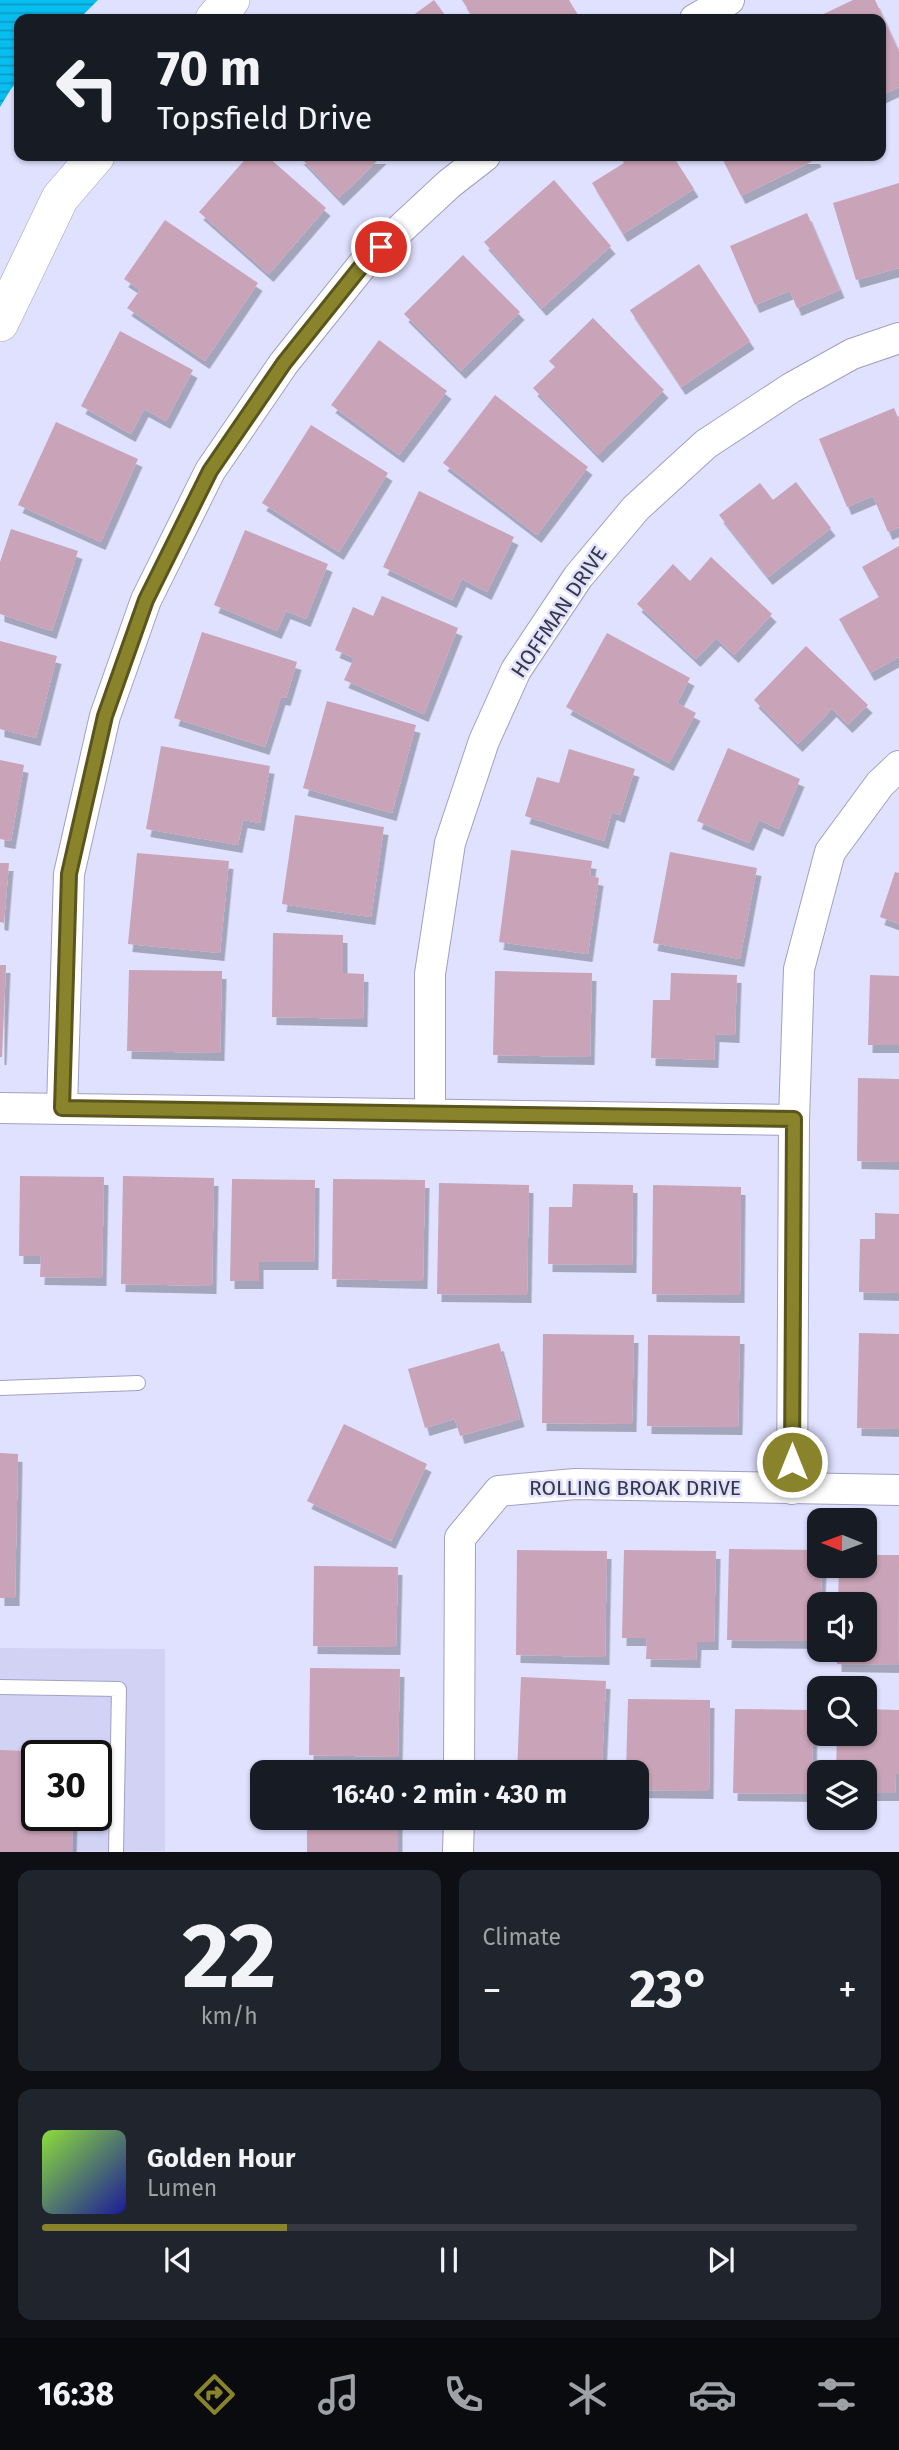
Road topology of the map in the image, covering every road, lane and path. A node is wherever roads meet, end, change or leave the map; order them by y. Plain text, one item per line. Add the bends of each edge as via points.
1 (231, 0) edge
2 (729, 0) edge
3 (219, 14) edge
4 (704, 14) edge
5 (92, 161) edge
6 (479, 161) edge
7 (0, 323) edge
8 (899, 338) edge
9 (899, 766) edge
10 (0, 1108) edge
11 (62, 1108) junction
12 (430, 1114) junction
13 (794, 1119) junction
14 (138, 1382) dead end
15 (0, 1388) edge
16 (792, 1489) junction
17 (899, 1490) edge
18 (0, 1687) edge
19 (459, 1760) edge
20 (458, 1830) edge
21 (116, 1852) edge
22 (458, 1852) edge

1 - 3 street
2 - 4 street
5 - 7 street via 60,198
6 - 11 street via 364,263 284,363 210,471 146,600 105,716 69,874
8 - 12 street, HOFFMAN DRIVE via 852,354 706,444 636,508 603,547 516,670 484,741 450,843 430,974
9 - 13 street via 880,784 830,852 799,969
10 - 11 street
11 - 12 street
12 - 13 street
13 - 16 street
14 - 15 lane
16 - 17 street, ROLLING BROAK DRIVE
16 - 19 street, ROLLING BROAK DRIVE via 575,1484 499,1491 460,1538
18 - 21 lane via 119,1689
20 - 22 street

